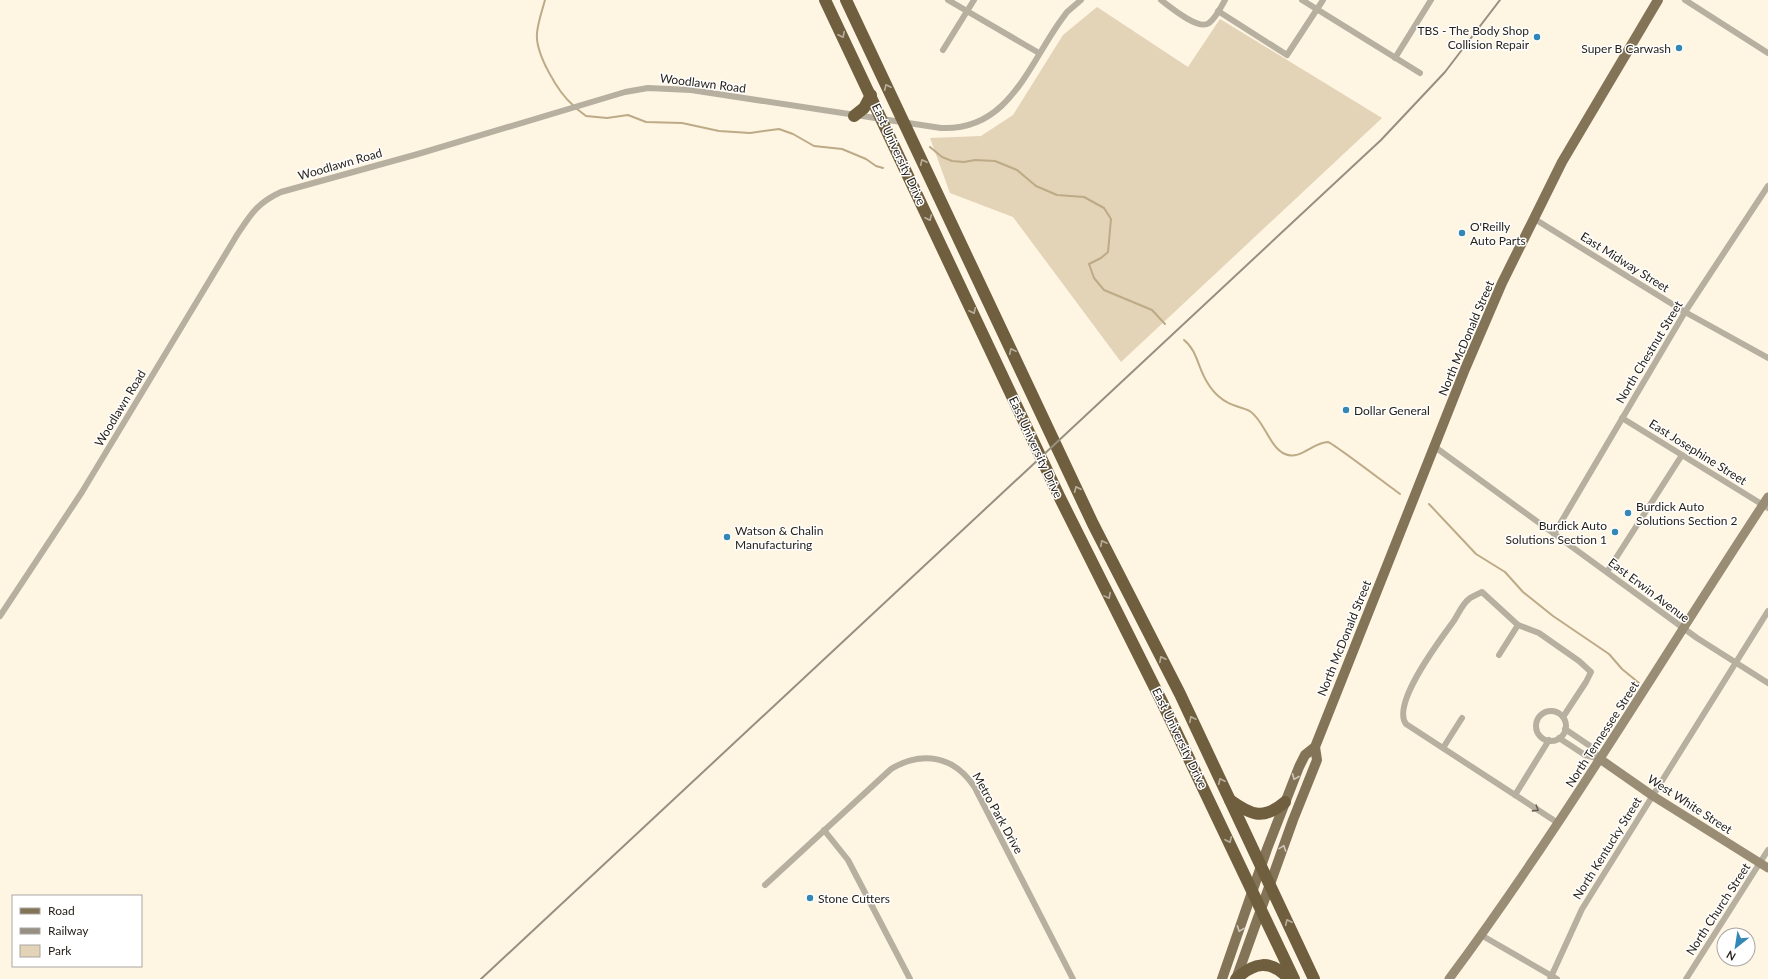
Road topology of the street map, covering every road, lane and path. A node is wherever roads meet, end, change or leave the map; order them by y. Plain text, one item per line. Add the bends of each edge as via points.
1 (825, 0) edge
2 (846, 0) edge
3 (948, 0) edge
4 (974, 0) edge
5 (1081, 0) edge
6 (1160, 0) edge
7 (1225, 0) edge
8 (1302, 0) edge
9 (1323, 0) edge
10 (1431, 0) edge
11 (1658, 0) edge
12 (1686, 0) edge
13 (1317, 9) junction
14 (967, 11) junction
15 (1218, 11) junction
16 (943, 50) dead end
17 (1039, 53) junction
18 (1768, 53) edge
19 (1395, 58) junction
20 (1420, 73) dead end
21 (870, 95) junction
22 (854, 116) junction
23 (882, 120) junction
24 (904, 123) junction
25 (1768, 186) edge
26 (1533, 218) junction
27 (973, 268) junction
28 (956, 276) junction
29 (1685, 312) junction
30 (1768, 358) edge
31 (1622, 418) junction
32 (1435, 447) junction
33 (1682, 455) junction
34 (1766, 503) edge
35 (1554, 534) junction
36 (1607, 572) junction
37 (1768, 612) edge
38 (0, 616) edge
39 (1518, 624) junction
40 (1684, 629) junction
41 (1499, 655) dead end
42 (1736, 663) junction
43 (1768, 683) edge
44 (1180, 694) junction
45 (1162, 702) junction
46 (1563, 717) junction
47 (1462, 718) dead end
48 (1565, 729) junction
49 (1559, 738) junction
50 (1549, 740) junction
51 (1315, 747) junction
52 (1443, 748) junction
53 (1600, 759) junction
54 (1514, 795) junction
55 (1653, 796) junction
56 (1230, 800) junction
57 (1285, 802) junction
58 (1558, 823) junction
59 (824, 830) junction
60 (1768, 850) edge
61 (1764, 866) edge
62 (1261, 867) junction
63 (765, 885) dead end
64 (1270, 885) junction
65 (1253, 892) junction
66 (1261, 909) junction
67 (1480, 935) junction
68 (1553, 978) edge
69 (910, 979) edge
70 (1073, 979) edge
71 (1222, 979) edge
72 (1236, 979) edge
73 (1289, 979) edge
74 (1294, 979) edge
75 (1314, 979) edge
76 (1449, 979) edge
77 (1686, 979) edge

1 -> 21 highway, East University Drive
24 -> 2 highway, East University Drive
3 - 14 street
4 - 14 street
5 - 17 street, Woodlawn Road via 1063,17
6 - 15 street via 1198,25 1209,24
7 - 15 street
8 - 13 street
9 - 13 street
10 - 19 street
11 - 26 main road, North McDonald Street via 1572,144
12 - 18 street
13 - 15 street via 1287,55
13 - 19 street
14 - 16 street
14 - 17 street
17 - 24 street, Woodlawn Road via 1008,101 985,119 953,128
19 - 20 street
21 - 22 highway via 864,108
21 - 23 highway, East University Drive
22 - 23 street, Woodlawn Road
22 - 38 street, Woodlawn Road via 679,89 642,89 281,192 266,199 254,210 237,235 82,492
23 - 24 street, Woodlawn Road
23 -> 28 highway, East University Drive
27 -> 24 highway, East University Drive
25 - 29 street, North Chestnut Street
26 - 29 street, East Midway Street
26 - 32 main road, North McDonald Street via 1483,326
27 - 28 highway
44 -> 27 highway, East University Drive via 1094,524
28 -> 45 highway, East University Drive via 1076,532
29 - 30 street, East Midway Street
29 - 31 street, North Chestnut Street
31 - 33 street, East Josephine Street
31 - 35 street, North Chestnut Street
32 - 35 street, East Erwin Avenue
32 - 51 main road, North McDonald Street
33 - 34 street, East Josephine Street
33 - 36 street
34 - 40 street, North Tennessee Street
35 - 36 street, East Erwin Avenue
36 - 40 street, East Erwin Avenue
37 - 42 street, North Kentucky Street
39 - 41 street
39 - 46 street via 1539,633 1591,672
39 - 52 street via 1482,592 1469,599 1412,684 1402,711 1402,719
40 - 42 street, East Erwin Avenue
40 - 53 street, North Tennessee Street
42 - 43 street, East Erwin Avenue
42 - 55 street, North Kentucky Street
44 - 45 highway
56 -> 44 highway, East University Drive
45 -> 65 highway, East University Drive
46 - 48 street
46 - 50 street via 1550,711 1538,718 1538,732
47 - 52 street
48 - 49 street
48 - 53 street via 1590,746
49 - 50 street
49 - 53 street via 1585,755
50 - 54 street
51 -> 57 main road, North McDonald Street via 1305,755
64 -> 51 main road, North McDonald Street via 1317,760
52 - 54 street
53 - 55 street, West White Street
53 - 58 street, North Tennessee Street
54 -> 58 street
55 - 61 street, West White Street
55 - 68 street, North Kentucky Street via 1576,919
56 - 57 highway via 1247,812 1257,814 1275,810
56 - 62 highway, East University Drive
57 - 62 main road, North McDonald Street
58 - 67 street, North Tennessee Street
59 - 63 street, Metro Park Drive
59 - 69 street via 850,863
59 - 70 street, Metro Park Drive via 885,773 904,761 927,758 942,760 956,766 975,788
60 - 61 street, North Church Street
61 - 77 street, North Church Street
62 - 64 highway, East University Drive
62 - 65 main road, North McDonald Street
64 - 66 main road, North McDonald Street
75 -> 64 highway, East University Drive
65 - 66 highway, East University Drive
65 -> 71 main road, North McDonald Street
66 - 72 main road, North McDonald Street
66 - 74 highway, East University Drive
67 - 68 street
67 - 76 street, North Tennessee Street
72 - 73 highway via 1244,971 1260,965 1280,970

